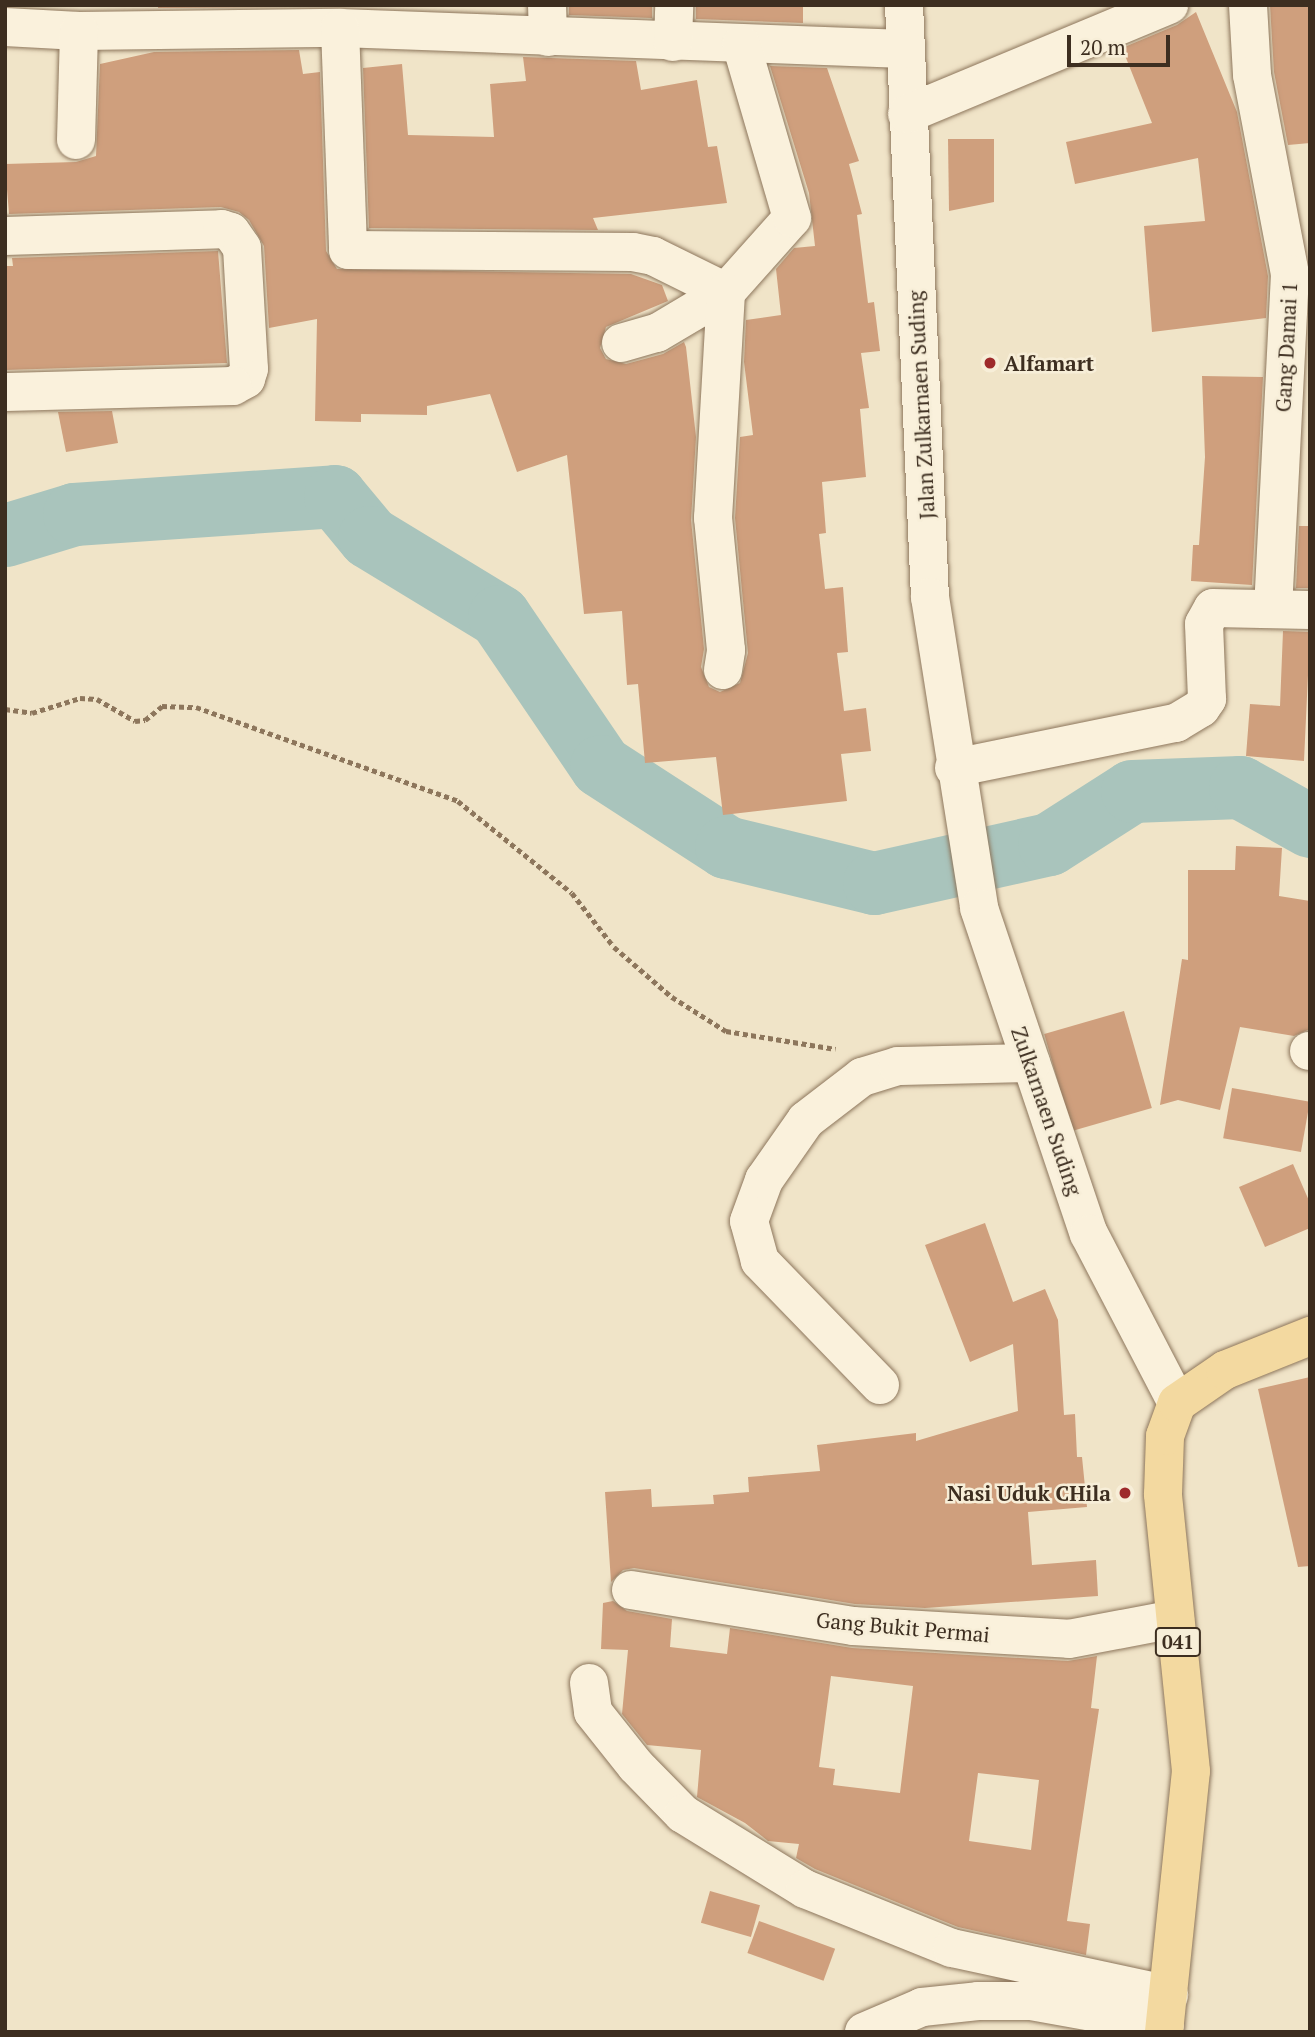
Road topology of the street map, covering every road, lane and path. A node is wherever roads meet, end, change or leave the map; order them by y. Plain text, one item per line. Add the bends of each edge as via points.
1 (904, 5) edge
2 (1169, 5) edge
3 (1248, 5) edge
4 (278, 16) edge
5 (135, 17) edge
6 (403, 19) edge
7 (547, 21) edge
8 (673, 24) edge
9 (5, 27) edge
10 (340, 28) junction
11 (79, 31) junction
12 (741, 44) junction
13 (905, 49) junction
14 (907, 114) junction
15 (76, 140) dead end
16 (5, 236) edge
17 (1300, 275) edge
18 (726, 292) junction
19 (621, 343) dead end
20 (5, 392) edge
21 (1291, 610) edge
22 (723, 670) dead end
23 (5, 709) edge
24 (958, 785) junction
25 (845, 1050) dead end
26 (1031, 1063) junction
27 (1310, 1336) edge
28 (880, 1385) dead end
29 (1177, 1403) junction
30 (631, 1590) dead end
31 (1175, 1619) junction
32 (589, 1684) dead end
33 (1166, 2017) edge
34 (864, 2032) edge

1 - 13 street, Jalan Zulkarnaen Suding
2 - 14 street
3 - 17 street, Gang Damai 1 via 1252,75
4 - 5 street
4 - 10 street
5 - 11 street
6 - 7 street
6 - 10 street
7 - 8 street
8 - 12 street
9 - 11 street
10 - 18 street via 348,250 633,252 653,256
11 - 15 street
12 - 13 street
12 - 18 street via 792,218
13 - 14 street, Jalan Zulkarnaen Suding
14 - 24 street, Jalan Zulkarnaen Suding via 930,597
16 - 20 street via 231,232 242,248 249,369 246,379 233,386
17 - 21 street, Gang Damai 1
18 - 19 street via 657,333
18 - 22 street via 713,518 726,650
21 - 24 street, Gang Damai 1 via 1213,608 1204,624 1209,690 1201,708 1190,717
23 - 25 path via 32,713 80,698 97,699 135,721 145,720 162,706 196,707 458,801 572,893 614,947 672,997 726,1031
24 - 26 street, Zulkarnaen Suding via 979,908
26 - 28 street via 898,1066 862,1077 806,1120 764,1180 749,1221 760,1261
26 - 29 street, Zulkarnaen Suding via 1089,1234
27 - 29 main road via 1226,1370
29 - 31 main road, 041 via 1164,1436 1163,1493
30 - 31 street, Gang Bukit Permai via 853,1626 1069,1639
31 - 33 main road, 041 via 1191,1771
32 - 33 street via 593,1712 683,1814 805,1889 952,1948
33 - 34 street via 1031,2001 978,2001 922,2007

